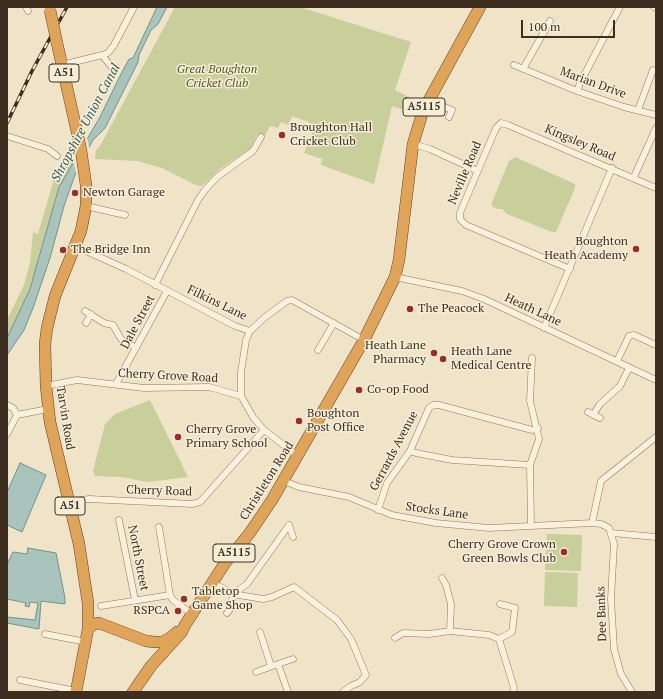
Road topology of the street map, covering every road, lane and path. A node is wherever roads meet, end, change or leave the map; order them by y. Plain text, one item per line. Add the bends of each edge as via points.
1 (134, 7) edge
2 (480, 7) edge
3 (620, 7) edge
4 (50, 9) edge
5 (550, 21) dead end
6 (537, 27) dead end
7 (545, 31) junction
8 (102, 55) junction
9 (62, 65) junction
10 (514, 65) dead end
11 (523, 68) junction
12 (652, 69) edge
13 (114, 70) dead end
14 (577, 91) junction
15 (428, 100) junction
16 (638, 110) junction
17 (656, 115) edge
18 (449, 117) dead end
19 (496, 128) joint
20 (656, 128) edge
21 (10, 137) edge
22 (261, 137) dead end
23 (414, 144) junction
24 (57, 156) dead end
25 (612, 168) junction
26 (478, 171) junction
27 (634, 177) junction
28 (656, 188) edge
29 (86, 206) junction
30 (122, 206) dead end
31 (75, 246) junction
32 (570, 269) junction
33 (395, 277) junction
34 (155, 285) junction
35 (167, 291) junction
36 (85, 311) dead end
37 (91, 314) junction
38 (86, 323) dead end
39 (334, 323) junction
40 (544, 328) junction
41 (250, 331) junction
42 (364, 340) junction
43 (656, 345) edge
44 (136, 348) junction
45 (318, 350) dead end
46 (618, 361) junction
47 (538, 364) dead end
48 (629, 368) junction
49 (656, 380) edge
50 (116, 384) junction
51 (46, 386) junction
52 (241, 396) junction
53 (7, 404) edge
54 (48, 409) junction
55 (594, 415) dead end
56 (17, 416) junction
57 (538, 428) junction
58 (264, 430) junction
59 (7, 434) edge
60 (656, 437) edge
61 (410, 450) junction
62 (298, 456) junction
63 (530, 465) junction
64 (284, 481) junction
65 (69, 502) junction
66 (378, 510) junction
67 (120, 520) dead end
68 (592, 523) junction
69 (531, 526) junction
70 (159, 527) dead end
71 (612, 532) junction
72 (293, 537) dead end
73 (656, 537) edge
74 (442, 578) dead end
75 (212, 583) junction
76 (233, 594) junction
77 (170, 595) junction
78 (135, 600) junction
79 (88, 603) junction
80 (500, 604) dead end
81 (102, 606) dead end
82 (523, 606) dead end
83 (515, 608) junction
84 (227, 613) dead end
85 (192, 614) junction
86 (108, 625) junction
87 (184, 625) junction
88 (88, 629) junction
89 (450, 631) junction
90 (260, 632) dead end
91 (45, 634) dead end
92 (395, 638) dead end
93 (499, 639) junction
94 (146, 641) junction
95 (86, 642) junction
96 (293, 659) dead end
97 (278, 664) junction
98 (151, 666) junction
99 (271, 666) junction
100 (256, 672) dead end
101 (20, 680) dead end
102 (76, 692) edge
103 (133, 692) edge
104 (288, 692) edge
105 (343, 692) edge
106 (513, 692) edge
107 (632, 692) edge

1 - 8 street via 114,45 108,53
2 - 15 highway, A5115
3 - 14 street
4 - 9 highway, A51, bridge
5 - 7 street
6 - 7 street
7 - 11 street
8 - 9 street
8 - 13 street
9 - 29 highway, Tarvin Road / A51 via 84,163
10 - 11 street, Marian Drive
11 - 14 street, Marian Drive
12 - 16 street
14 - 16 street, Marian Drive
15 - 18 street via 452,110
15 - 23 highway, A5115
16 - 17 street, Marian Drive
19 - 25 street, Kingsley Road via 501,123 508,125
19 - 26 street, Neville Road
20 - 27 street
21 - 24 street via 48,149
22 - 34 street via 253,152 222,173 205,190
23 - 26 street
23 - 33 highway, Christleton Road / A5115
25 - 27 street, Kingsley Road
25 - 32 street
26 - 32 street, Neville Road via 460,213 460,220 466,225
27 - 28 street, Kingsley Road
29 - 30 street via 122,214
29 - 31 highway, Tarvin Road / A51
31 - 34 street, Filkins Lane
31 - 51 highway, Tarvin Road / A51 via 55,296 47,328
32 - 40 street
33 - 40 street, Heath Lane via 462,291
33 - 42 highway, Christleton Road / A5115
34 - 35 street, Filkins Lane
35 - 41 street, Filkins Lane via 235,326
35 - 44 street, Dale Street
36 - 37 street
37 - 38 street
37 - 44 street via 104,323 113,325 121,339
39 - 41 street, Filkins Lane via 292,300 281,305
39 - 42 street, Filkins Lane
39 - 45 street
40 - 46 street, Heath Lane
41 - 52 street via 242,365
42 - 62 highway, Christleton Road / A5115
43 - 46 street via 634,335 630,336
44 - 50 street, Dale Street
46 - 48 street, Heath Lane
47 - 57 street via 531,360 530,401
48 - 49 street, Heath Lane
48 - 55 street via 620,386 600,404
50 - 51 street, Cherry Grove Road via 77,380
50 - 52 street, Cherry Grove Road via 153,388 209,387
51 - 54 highway, Tarvin Road / A51
52 - 58 street via 252,417
53 - 56 street via 13,408
54 - 56 street
54 - 65 highway, Tarvin Road / A51
56 - 59 street
57 - 61 street, Gerrards Avenue via 532,430 433,405 429,408
57 - 63 street via 539,439
58 - 62 street
58 - 65 street, Cherry Road via 200,502
60 - 68 street via 601,481
61 - 63 street via 452,460
61 - 66 street, Gerrards Avenue via 387,483
62 - 64 highway, Christleton Road / A5115
63 - 69 street
64 - 66 street, Stocks Lane via 299,487 344,495
64 - 75 highway, Christleton Road / A5115
65 - 79 highway, Tarvin Road / A51 via 79,544
66 - 69 street, Stocks Lane via 408,519 454,525 489,528
67 - 78 street, North Street
68 - 69 street, Stocks Lane
68 - 71 street via 601,524
70 - 77 street
71 - 73 street
71 - 107 street, Dee Banks via 613,638 617,662 627,687
72 - 76 street via 290,525 247,584
74 - 89 street via 449,584
75 - 76 street
75 - 85 highway, Christleton Road / A5115
76 - 84 street via 231,608
76 - 105 street via 263,599 294,587 337,620 351,639 366,675 360,682 344,689
77 - 78 street
77 - 85 street
78 - 81 street
79 - 86 highway via 94,615
79 - 88 highway, Tarvin Road / A51
80 - 83 street
82 - 83 street
83 - 93 street via 512,632
85 - 87 highway, Christleton Road / A5115
86 - 88 highway via 94,624
86 - 94 highway
87 - 94 highway, A5115 via 162,642
87 - 98 highway, Christleton Road / A5115 via 177,639
88 - 95 highway, Tarvin Road / A51
89 - 92 street via 429,634 403,633
89 - 93 street via 489,635
90 - 99 street
91 - 95 street
93 - 106 street
94 - 98 highway via 154,648
95 - 102 highway, Tarvin Road / A51
96 - 97 street
97 - 99 street
97 - 104 street
98 - 103 highway, Christleton Road
99 - 100 street
101 - 102 street

